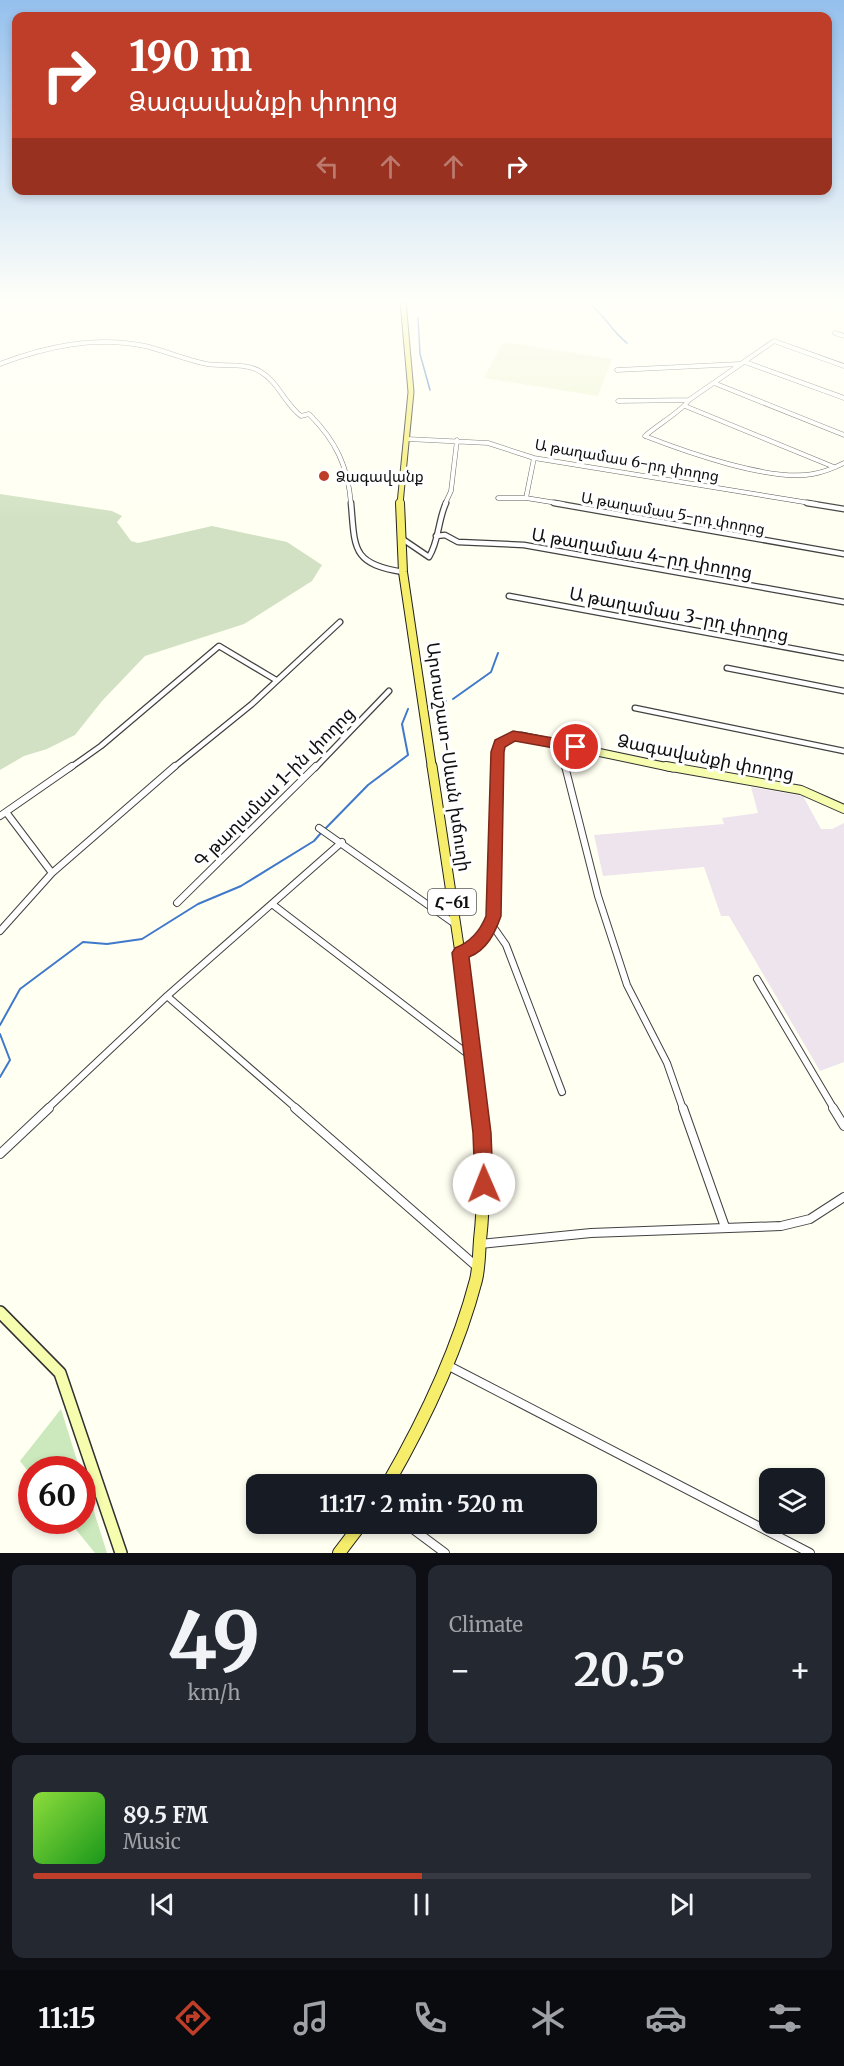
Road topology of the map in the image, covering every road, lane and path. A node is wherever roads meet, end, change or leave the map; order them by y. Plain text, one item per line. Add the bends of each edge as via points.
1 (264, 373) edge
2 (409, 373) edge
3 (729, 373) edge
4 (774, 373) edge
5 (714, 384) junction
6 (844, 398) edge
7 (689, 400) junction
8 (618, 401) dead end
9 (685, 406) junction
10 (844, 435) edge
11 (407, 439) junction
12 (457, 441) junction
13 (534, 458) junction
14 (844, 463) edge
15 (834, 468) junction
16 (498, 498) dead end
17 (526, 498) junction
18 (844, 509) edge
19 (436, 536) junction
20 (400, 538) junction
21 (844, 554) edge
22 (403, 573) junction
23 (509, 596) dead end
24 (844, 602) edge
25 (340, 622) dead end
26 (844, 658) edge
27 (727, 668) dead end
28 (276, 680) junction
29 (389, 691) dead end
30 (844, 691) edge
31 (634, 708) dead end
32 (556, 743) junction
33 (844, 751) edge
34 (844, 808) edge
35 (6, 812) junction
36 (0, 816) edge
37 (319, 828) dead end
38 (342, 842) junction
39 (52, 873) junction
40 (177, 903) dead end
41 (272, 904) junction
42 (455, 924) junction
43 (492, 925) junction
44 (0, 931) edge
45 (460, 953) junction
46 (757, 979) dead end
47 (167, 996) junction
48 (473, 1058) junction
49 (562, 1092) dead end
50 (844, 1126) edge
51 (0, 1154) edge
52 (844, 1197) edge
53 (725, 1227) junction
54 (480, 1244) junction
55 (478, 1268) junction
56 (0, 1312) edge
57 (447, 1365) junction
58 (393, 1474) edge
59 (353, 1534) edge
60 (420, 1534) edge
61 (121, 1553) edge
62 (339, 1553) edge
63 (446, 1553) edge
64 (810, 1553) edge

1 - 22 street via 290,409 301,416 309,414 328,430 344,459 349,471 358,555 368,563
2 - 11 main road, Արտաշատ-Սևան խճուղի / Հ-61
3 - 5 street
4 - 6 street
5 - 7 street
5 - 10 street
7 - 8 street
7 - 9 street
9 - 15 street
9 - 15 street via 645,436 760,471 792,476
11 - 12 street, Ա թաղամաս 6-րդ փողոց
11 - 20 main road, Արտաշատ-Սևան խճուղի / Հ-61
12 - 13 street, Ա թաղամաս 6-րդ փողոց via 513,447
12 - 19 street via 451,491
13 - 17 street
13 - 18 street, Ա թաղամաս 6-րդ փողոց
14 - 15 street
16 - 17 street, Ա թաղամաս 5-րդ փողոց
17 - 21 street, Ա թաղամաս 5-րդ փողոց
19 - 20 street via 429,557
19 - 24 street, Ա թաղամաս 4-րդ փողոց via 445,535 458,542 524,545
20 - 22 main road, Արտաշատ-Սևան խճուղի / Հ-61
22 - 42 main road, Արտաշատ-Սևան խճուղի / Հ-61
23 - 26 street, Ա թաղամաս 3-րդ փողոց
25 - 28 street
27 - 30 street
28 - 35 street via 219,646 101,746
28 - 39 street
29 - 40 street, Գ թաղամաս 1-ին փողոց
31 - 33 street
32 - 34 street, Ձագավանքի փողոց via 801,790
32 - 43 street, Ձագավանքի փողոց via 521,736 507,738 500,744
32 - 53 street via 627,984 667,1063
35 - 36 street
35 - 39 street
37 - 38 street
38 - 41 street
38 - 42 street
39 - 44 street
41 - 47 street
41 - 48 street
42 - 45 main road, Արտաշատ-Սևան խճուղի / Հ-61
43 - 45 street via 477,944
43 - 49 street via 506,945
45 - 48 main road, Արտաշատ-Սևան խճուղի / Հ-61
46 - 50 street
47 - 51 street
47 - 55 street
48 - 54 main road, Արտաշատ-Սևան խճուղի / Հ-61 via 484,1150
52 - 53 street via 810,1219 781,1226
53 - 54 street via 591,1233
54 - 55 main road, Արտաշատ-Սևան խճուղի / Հ-61
55 - 57 main road, Արտաշատ-Սևան խճուղի / Հ-61
56 - 61 street via 60,1372
57 - 58 main road, Արտաշատ-Սևան խճուղի / Հ-61 via 416,1435
57 - 64 street
59 - 62 main road
60 - 63 street

